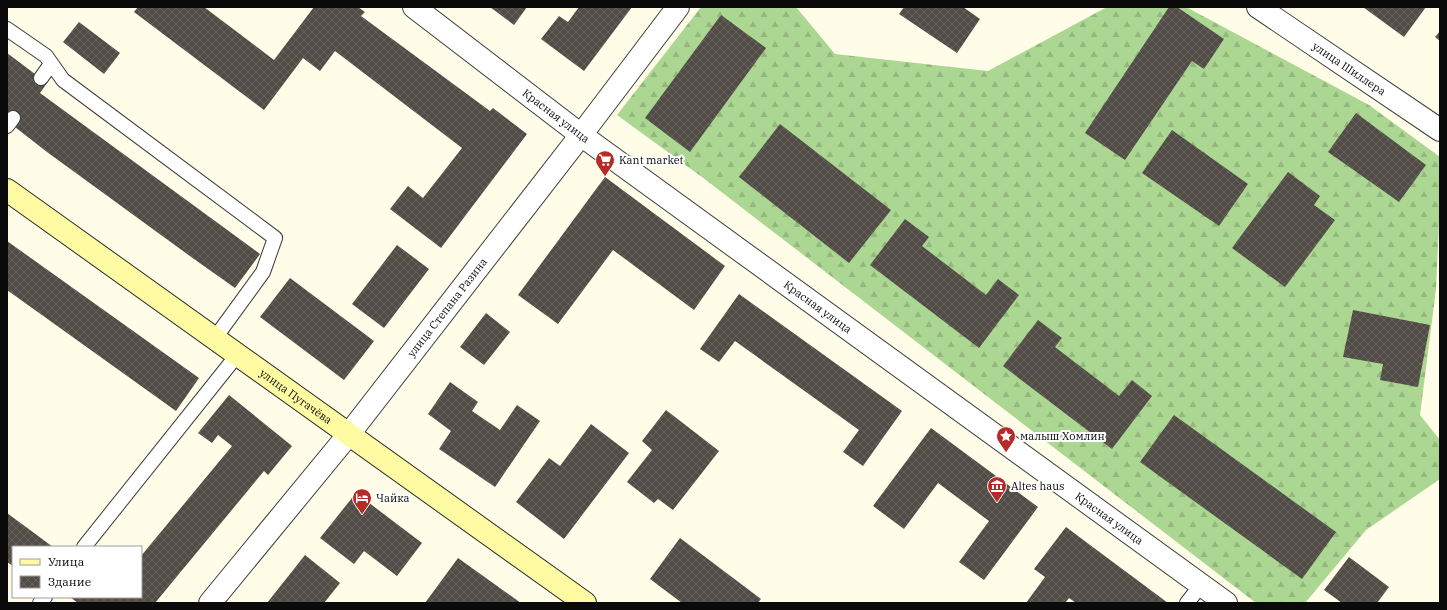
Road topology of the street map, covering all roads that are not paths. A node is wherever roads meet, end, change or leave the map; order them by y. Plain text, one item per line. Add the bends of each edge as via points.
1 (414, 7) edge
2 (678, 7) edge
3 (1258, 7) edge
4 (7, 29) edge
5 (51, 64) junction
6 (41, 78) dead end
7 (1440, 130) edge
8 (582, 135) junction
9 (7, 190) edge
10 (215, 338) junction
11 (238, 354) junction
12 (349, 434) junction
13 (85, 546) edge
14 (1201, 585) junction
15 (210, 603) edge
16 (585, 603) edge
17 (1187, 603) edge
18 (1226, 603) edge

1 - 8 street, Красная улица
2 - 8 street, улица Степана Разина
3 - 7 street, улица Шиллера
4 - 5 lane via 46,56
5 - 6 lane
5 - 10 lane via 63,80 275,238 263,272
8 - 12 street, улица Степана Разина
8 - 14 street, Красная улица
9 - 10 street, улица Пугачёва
10 - 11 street, улица Пугачёва
11 - 12 street, улица Пугачёва
11 - 13 lane
12 - 15 street, улица Степана Разина
12 - 16 street, улица Пугачёва
14 - 17 lane
14 - 18 street, Красная улица

